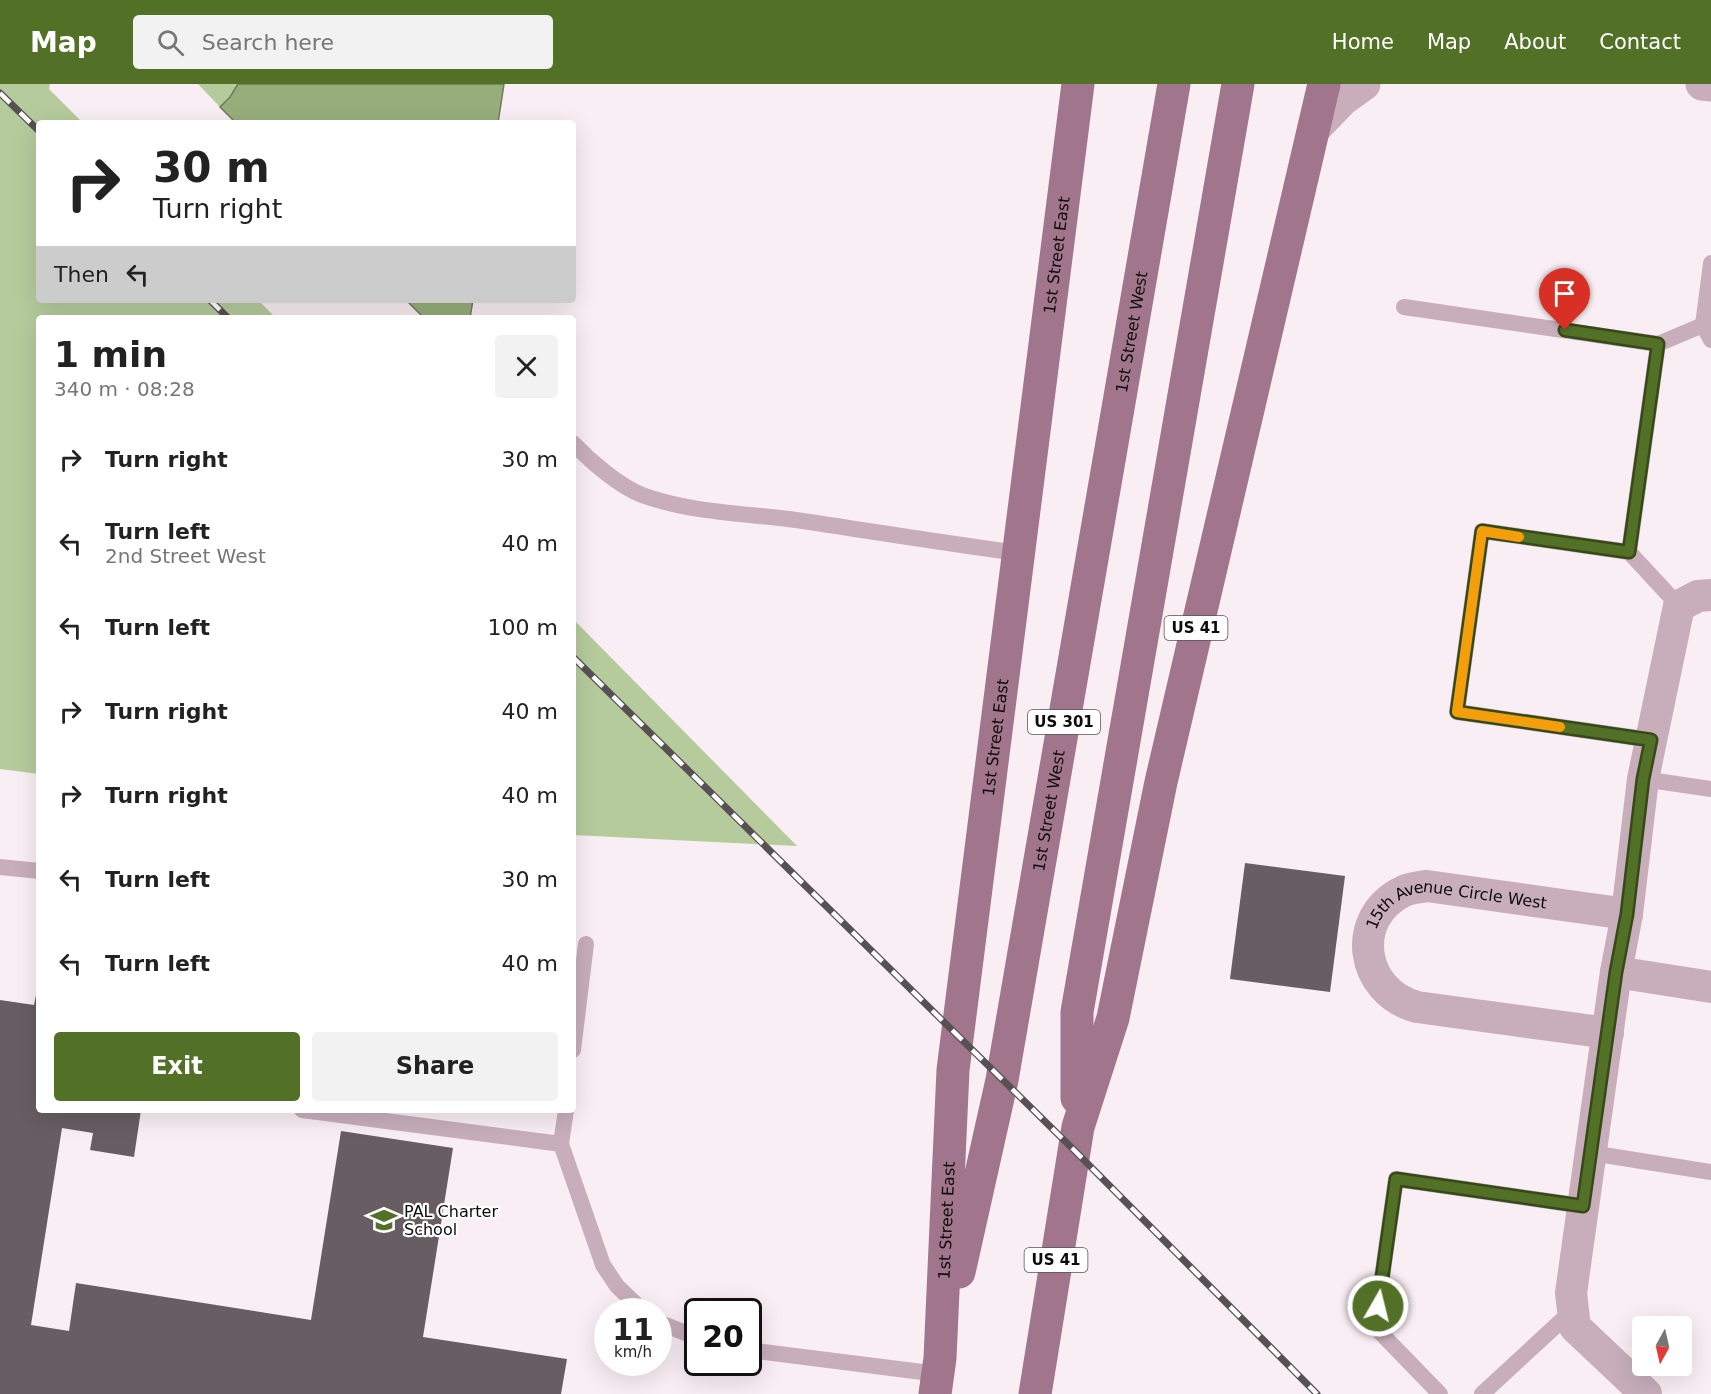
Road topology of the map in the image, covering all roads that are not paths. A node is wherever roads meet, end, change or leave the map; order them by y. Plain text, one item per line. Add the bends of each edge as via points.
1 (1078, 84) edge
2 (1174, 84) edge
3 (1238, 84) edge
4 (1324, 84) edge
5 (1364, 84) edge
6 (1702, 84) edge
7 (1711, 85) edge
8 (1314, 129) junction
9 (1711, 263) edge
10 (1404, 307) dead end
11 (1703, 325) junction
12 (1711, 340) edge
13 (1658, 344) junction
14 (576, 446) edge
15 (1629, 552) junction
16 (1018, 553) junction
17 (1711, 595) edge
18 (1679, 606) junction
19 (1651, 740) junction
20 (1643, 779) junction
21 (1711, 789) edge
22 (0, 867) edge
23 (36, 871) edge
24 (1627, 914) junction
25 (586, 944) dead end
26 (1616, 972) junction
27 (1711, 987) edge
28 (576, 1026) edge
29 (1608, 1033) junction
30 (325, 1113) edge
31 (566, 1113) edge
32 (1078, 1127) junction
33 (561, 1144) junction
34 (1591, 1153) junction
35 (1711, 1172) edge
36 (1583, 1206) junction
37 (629, 1298) edge
38 (1573, 1310) junction
39 (762, 1352) edge
40 (938, 1375) edge
41 (1035, 1394) edge
42 (1440, 1394) edge
43 (1482, 1394) edge
44 (1646, 1394) edge

1 - 16 main road, 1st Street East
2 - 40 main road, 1st Street West / US 301 via 1002,1080
3 - 32 main road via 1077,1012
4 - 8 main road, US 41
5 - 8 street
6 - 7 street
8 - 32 main road, US 41 via 1164,770 1113,1018
9 - 11 lane
10 - 13 lane
11 - 12 lane
11 - 13 lane
13 - 15 lane
14 - 16 lane via 625,485 659,500
15 - 18 lane
15 - 19 lane via 1482,531 1457,712
16 - 40 main road, 1st Street East via 953,1070
17 - 18 street via 1698,596
18 - 19 street
19 - 20 street
20 - 21 lane
20 - 24 street
22 - 23 lane
24 - 26 street
24 - 29 street, 15th Avenue Circle West via 1427,886 1411,889 1391,900 1373,922 1370,934 1368,948 1375,976 1404,1004
25 - 28 lane
26 - 27 street
26 - 29 street
29 - 34 street
30 - 33 lane
31 - 33 lane
32 - 41 main road, US 41
33 - 37 lane via 603,1265
34 - 35 lane
34 - 36 street
36 - 38 street
36 - 42 lane via 1396,1179 1375,1327
38 - 43 lane
38 - 44 street
39 - 40 lane

